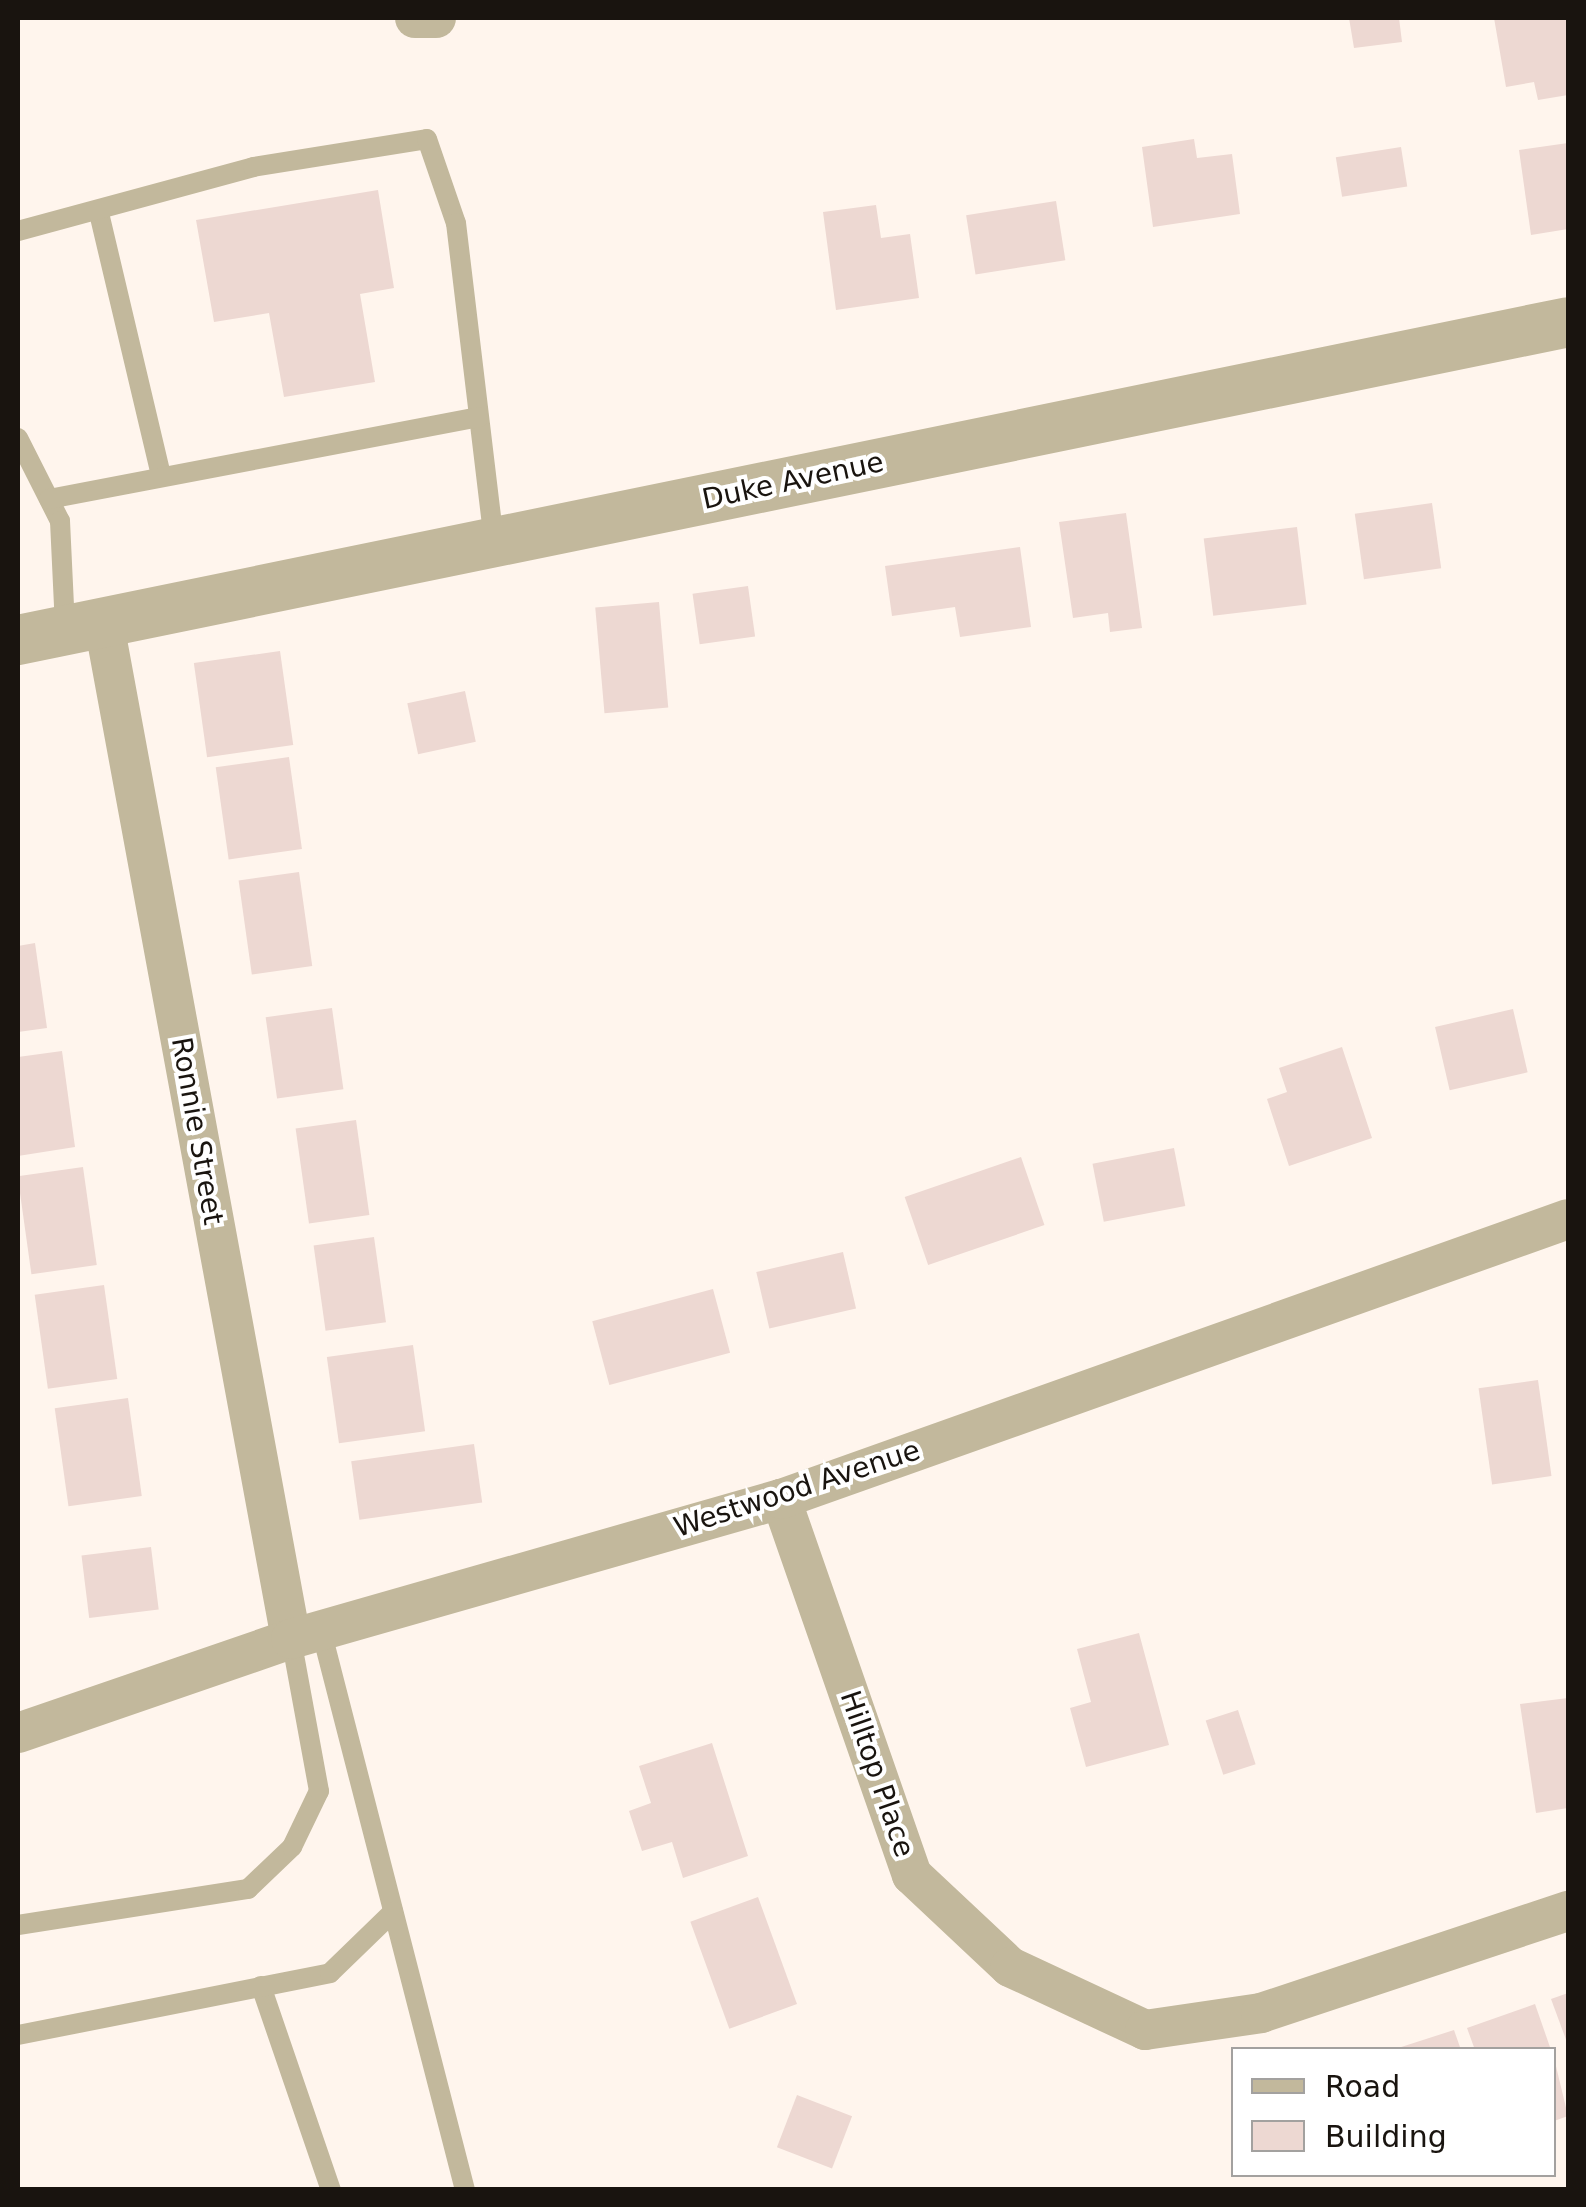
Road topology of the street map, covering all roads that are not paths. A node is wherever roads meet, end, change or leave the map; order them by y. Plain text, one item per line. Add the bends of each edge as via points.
1 (414, 18) edge
2 (436, 18) edge
3 (98, 212) junction
4 (18, 231) edge
5 (1568, 322) edge
6 (478, 417) junction
7 (18, 438) edge
8 (162, 476) junction
9 (49, 499) junction
10 (494, 543) junction
11 (84, 627) junction
12 (18, 640) edge
13 (1568, 1219) edge
14 (781, 1499) junction
15 (306, 1634) junction
16 (18, 1733) edge
17 (1568, 1911) edge
18 (393, 1912) junction
19 (18, 1925) edge
20 (261, 1986) junction
21 (18, 2035) edge
22 (459, 2187) edge
23 (331, 2190) edge

1 - 2 street
3 - 4 lane
3 - 6 lane via 253,167 428,139 456,223 479,368
3 - 8 lane
5 - 10 street, Duke Avenue
6 - 8 lane
6 - 10 lane
7 - 9 lane
8 - 9 lane
9 - 11 lane
10 - 11 street, Duke Avenue
11 - 12 street, Duke Avenue
11 - 15 street, Ronnie Street
13 - 14 street, Westwood Avenue
14 - 15 street, Westwood Avenue
14 - 17 street, Hilltop Place via 912,1875 1010,1967 1145,2030 1261,2014
15 - 16 street, Westwood Avenue
15 - 18 lane
15 - 19 lane via 319,1791 292,1847 248,1889
18 - 20 lane via 330,1972
18 - 22 lane
20 - 21 lane
20 - 23 lane

